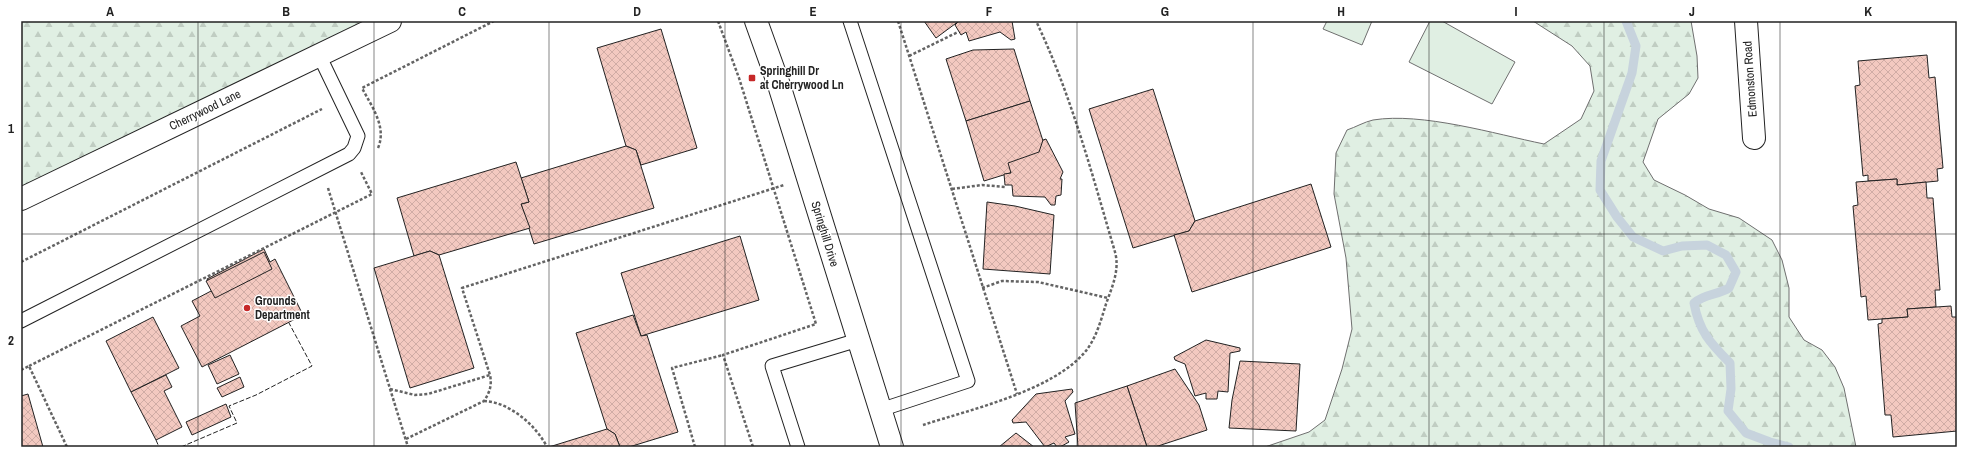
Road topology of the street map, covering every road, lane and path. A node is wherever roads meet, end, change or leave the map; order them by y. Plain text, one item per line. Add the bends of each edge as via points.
1 (390, 21) edge
2 (494, 21) edge
3 (718, 21) edge
4 (756, 21) edge
5 (850, 21) edge
6 (898, 21) edge
7 (1036, 21) edge
8 (1746, 21) edge
9 (958, 32) dead end
10 (319, 55) junction
11 (909, 56) junction
12 (362, 88) junction
13 (341, 99) junction
14 (1754, 138) dead end
15 (376, 153) dead end
16 (365, 166) dead end
17 (322, 169) junction
18 (808, 178) junction
19 (1006, 187) dead end
20 (774, 188) junction
21 (952, 189) junction
22 (21, 199) edge
23 (336, 212) junction
24 (21, 262) edge
25 (982, 288) junction
26 (1108, 298) junction
27 (21, 321) edge
28 (858, 340) junction
29 (723, 355) junction
30 (29, 366) junction
31 (21, 370) edge
32 (490, 375) junction
33 (389, 389) junction
34 (1017, 394) junction
35 (484, 401) junction
36 (880, 410) junction
37 (923, 425) dead end
38 (406, 439) junction
39 (67, 447) edge
40 (408, 447) edge
41 (547, 447) edge
42 (695, 447) edge
43 (753, 447) edge
44 (798, 447) edge
45 (892, 447) edge

1 - 10 street, Cherrywood Lane
2 - 12 path
3 - 20 path
4 - 18 street, Springhill Drive
5 - 36 lane via 968,381
6 - 11 path
7 - 26 path via 1066,96 1117,258 1117,269
8 - 14 street, Edmonston Road
9 - 11 path
10 - 13 lane
10 - 22 street, Cherrywood Lane
11 - 21 path
12 - 13 path
12 - 15 path via 382,130 381,142
13 - 17 lane via 356,130 357,142 349,154
13 - 24 path
16 - 23 path via 360,171 372,194
17 - 23 path
17 - 27 lane
18 - 20 path
18 - 28 street, Springhill Drive
19 - 21 path via 982,185
20 - 29 path via 816,324
20 - 32 path via 462,288
21 - 25 path
23 - 30 path
23 - 33 path
25 - 26 path via 1002,281 1038,282
25 - 34 path
26 - 34 path via 1095,335 1086,351 1065,369
28 - 36 street, Springhill Drive
28 - 44 lane via 772,366
29 - 42 path via 672,368
29 - 43 path
30 - 31 path
30 - 39 path
32 - 33 path via 428,394 415,395
32 - 35 path via 492,384
33 - 38 path
34 - 37 path
35 - 38 path
35 - 41 path via 496,401 524,419
36 - 45 street, Springhill Drive
38 - 40 path

